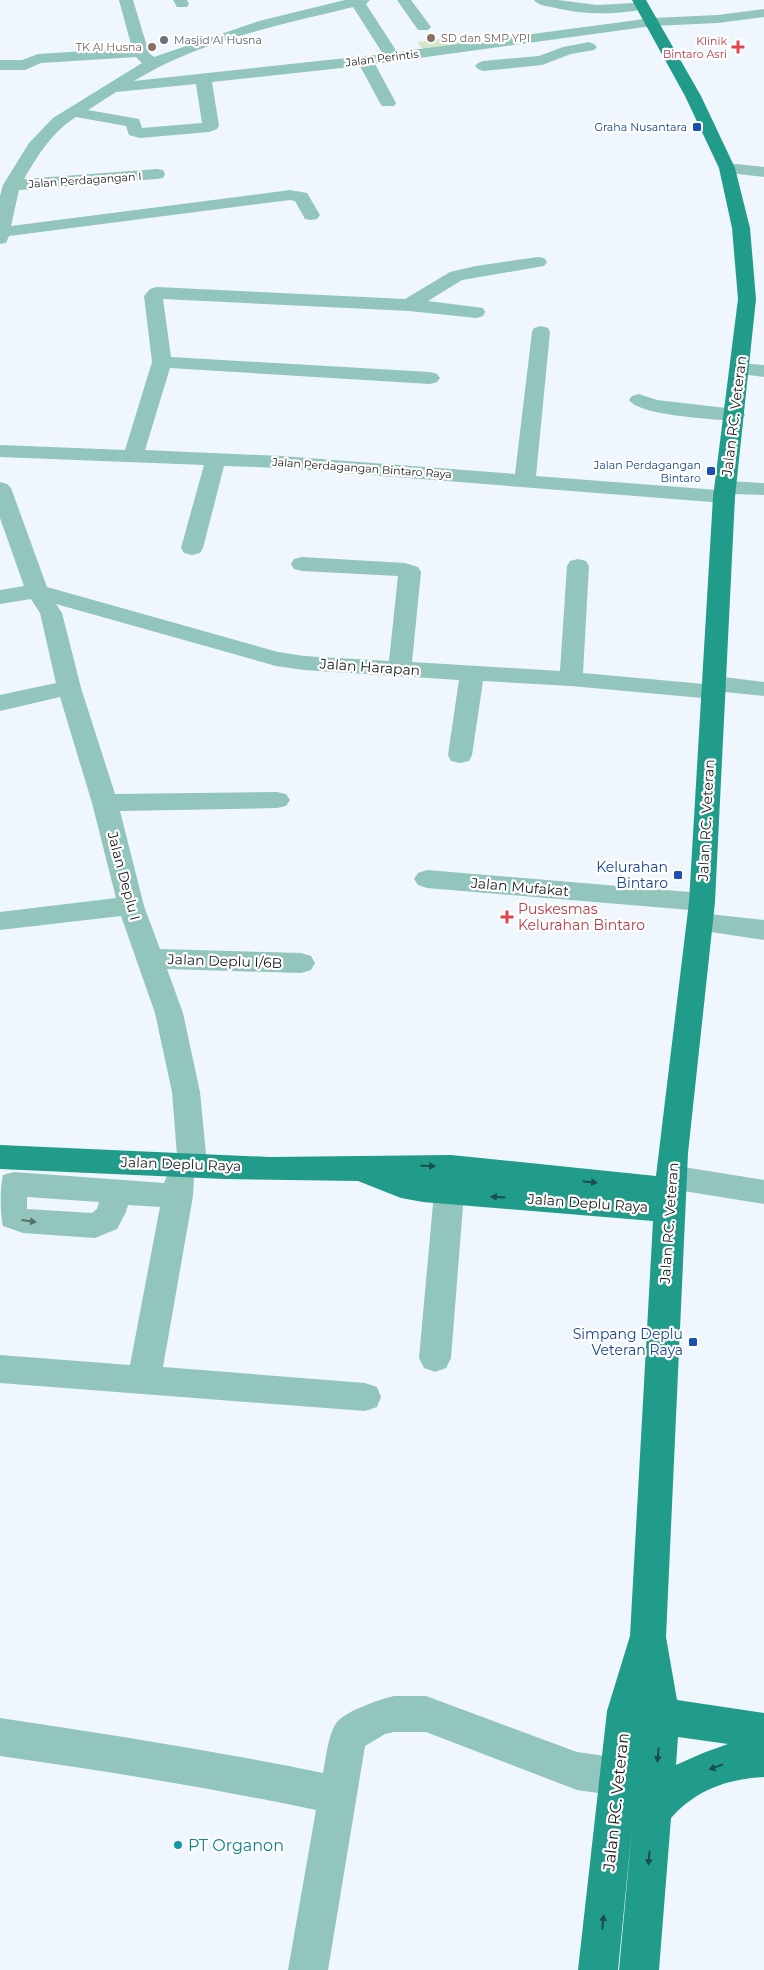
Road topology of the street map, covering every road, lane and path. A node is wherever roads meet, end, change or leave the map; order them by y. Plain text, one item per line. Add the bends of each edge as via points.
1 (126, 0) edge
2 (404, 0) edge
3 (541, 0) edge
4 (360, 1) edge
5 (641, 3) edge
6 (332, 4) edge
7 (764, 14) edge
8 (423, 27) dead end
9 (652, 33) junction
10 (603, 45) dead end
11 (141, 52) junction
12 (393, 57) junction
13 (365, 61) junction
14 (152, 64) junction
15 (0, 65) edge
16 (483, 66) dead end
17 (203, 78) junction
18 (112, 88) junction
19 (388, 103) dead end
20 (73, 112) junction
21 (727, 168) junction
22 (764, 172) edge
23 (157, 174) dead end
24 (12, 185) junction
25 (2, 212) edge
26 (310, 215) dead end
27 (1, 235) edge
28 (538, 262) dead end
29 (409, 305) junction
30 (476, 312) dead end
31 (541, 332) dead end
32 (162, 362) junction
33 (740, 370) junction
34 (764, 371) edge
35 (430, 378) dead end
36 (639, 400) dead end
37 (735, 415) junction
38 (0, 451) edge
39 (133, 456) junction
40 (216, 459) junction
41 (525, 480) junction
42 (0, 488) edge
43 (764, 489) edge
44 (725, 492) junction
45 (192, 548) dead end
46 (302, 564) dead end
47 (578, 566) dead end
48 (37, 590) junction
49 (0, 597) edge
50 (400, 669) junction
51 (472, 673) junction
52 (764, 674) edge
53 (571, 679) junction
54 (714, 682) junction
55 (69, 688) junction
56 (764, 689) edge
57 (0, 703) edge
58 (460, 755) dead end
59 (277, 800) dead end
60 (105, 803) junction
61 (427, 879) dead end
62 (131, 906) junction
63 (701, 912) junction
64 (0, 921) edge
65 (764, 930) edge
66 (149, 958) junction
67 (301, 963) dead end
68 (187, 1165) junction
69 (362, 1169) junction
70 (9, 1173) edge
71 (670, 1192) junction
72 (764, 1192) edge
73 (448, 1193) junction
74 (178, 1196) junction
75 (435, 1358) dead end
76 (0, 1369) edge
77 (144, 1380) junction
78 (365, 1397) dead end
79 (648, 1637) junction
80 (625, 1711) junction
81 (661, 1716) junction
82 (764, 1731) edge
83 (0, 1737) edge
84 (764, 1758) edge
85 (619, 1777) junction
86 (338, 1795) junction
87 (654, 1809) junction
88 (308, 1970) edge
89 (598, 1970) edge
90 (639, 1970) edge

1 - 11 street
2 - 8 street
3 - 5 street via 592,11
4 - 6 street, Jalan Perdagangan I
4 - 12 street
5 - 9 main road, Jalan RC. Veteran
6 - 14 street, Jalan Perdagangan I via 184,50
7 - 9 street, Jalan Perintis via 718,19
9 - 12 street, Jalan Perintis
9 - 21 main road, Jalan RC. Veteran via 693,96
10 - 16 street via 568,50 542,60
11 - 14 street
11 - 15 street
12 - 13 street, Jalan Perintis
13 - 17 street, Jalan Perintis
13 - 19 street
14 - 18 street, Jalan Perdagangan I
17 - 18 street, Jalan Perintis
17 - 20 street via 209,127 140,133 135,132 132,122
18 - 20 street, Jalan Perdagangan I
20 - 24 street, Jalan Perdagangan I via 59,121 35,147
21 - 22 street
21 - 33 main road, Jalan RC. Veteran via 741,228 747,299
23 - 24 street, Jalan Perdagangan I
24 - 25 street, Jalan Perdagangan I
25 - 27 street, Jalan Perdagangan I
26 - 27 street via 301,197 290,195
28 - 29 street via 456,276
29 - 30 street
29 - 32 street via 159,292 153,296
31 - 41 street
32 - 35 street
32 - 39 street
33 - 34 street
33 - 37 main road, Jalan RC. Veteran
36 - 37 street via 653,406
37 - 44 main road, Jalan RC. Veteran
38 - 39 street, Jalan Perdagangan Bintaro Raya
39 - 40 street, Jalan Perdagangan Bintaro Raya
40 - 41 street, Jalan Perdagangan Bintaro Raya
40 - 45 street
41 - 44 street, Jalan Perdagangan Bintaro Raya
42 - 48 street
43 - 44 street, Jalan Perdagangan Bintaro Raya
44 - 54 main road, Jalan RC. Veteran
46 - 50 street via 410,572
47 - 53 street
48 - 49 street, Jalan Harapan
48 - 50 street, Jalan Harapan via 276,658 304,663
48 - 55 street, Jalan Deplu I via 51,613
50 - 51 street, Jalan Harapan
51 - 53 street, Jalan Harapan
51 - 58 street
52 - 54 street
53 - 54 street, Jalan Harapan
54 - 56 street
54 - 63 main road, Jalan RC. Veteran
55 - 57 street
55 - 60 street, Jalan Deplu I
59 - 60 street
60 - 62 street, Jalan Deplu I
61 - 63 street, Jalan Mufakat
62 - 64 street
62 - 66 street, Jalan Deplu I
63 - 65 street, Jalan Mufakat
63 - 71 main road, Jalan RC. Veteran
66 - 67 street, Jalan Deplu I/6B
66 - 68 street, Jalan Deplu I via 168,1013 186,1092
68 - 69 main road, Jalan Deplu Raya
68 - 70 main road, Jalan Deplu Raya
68 - 74 street, Jalan Deplu I
69 -> 71 main road, Jalan Deplu Raya via 451,1167
69 - 73 main road, Jalan Deplu Raya via 402,1186
70 - 74 street via 14,1217 23,1221 95,1226 106,1222 111,1214 116,1191
71 - 72 street
71 -> 73 main road, Jalan Deplu Raya
71 - 79 main road, Jalan RC. Veteran
73 - 75 street
74 - 77 street, Jalan Deplu I
76 - 77 street
77 - 78 street
79 - 80 main road, Jalan RC. Veteran
79 - 81 main road, Jalan RC. Veteran
80 - 81 main road
80 - 85 main road, Jalan RC. Veteran
81 - 82 main road
81 -> 87 main road, Jalan RC. Veteran
83 - 86 street via 149,1759
84 -> 87 main road via 721,1765 681,1782
85 - 86 street via 577,1771 426,1714 394,1714 378,1718 351,1734
89 -> 85 main road, Jalan RC. Veteran
86 - 88 street
87 -> 90 main road, Jalan RC. Veteran

